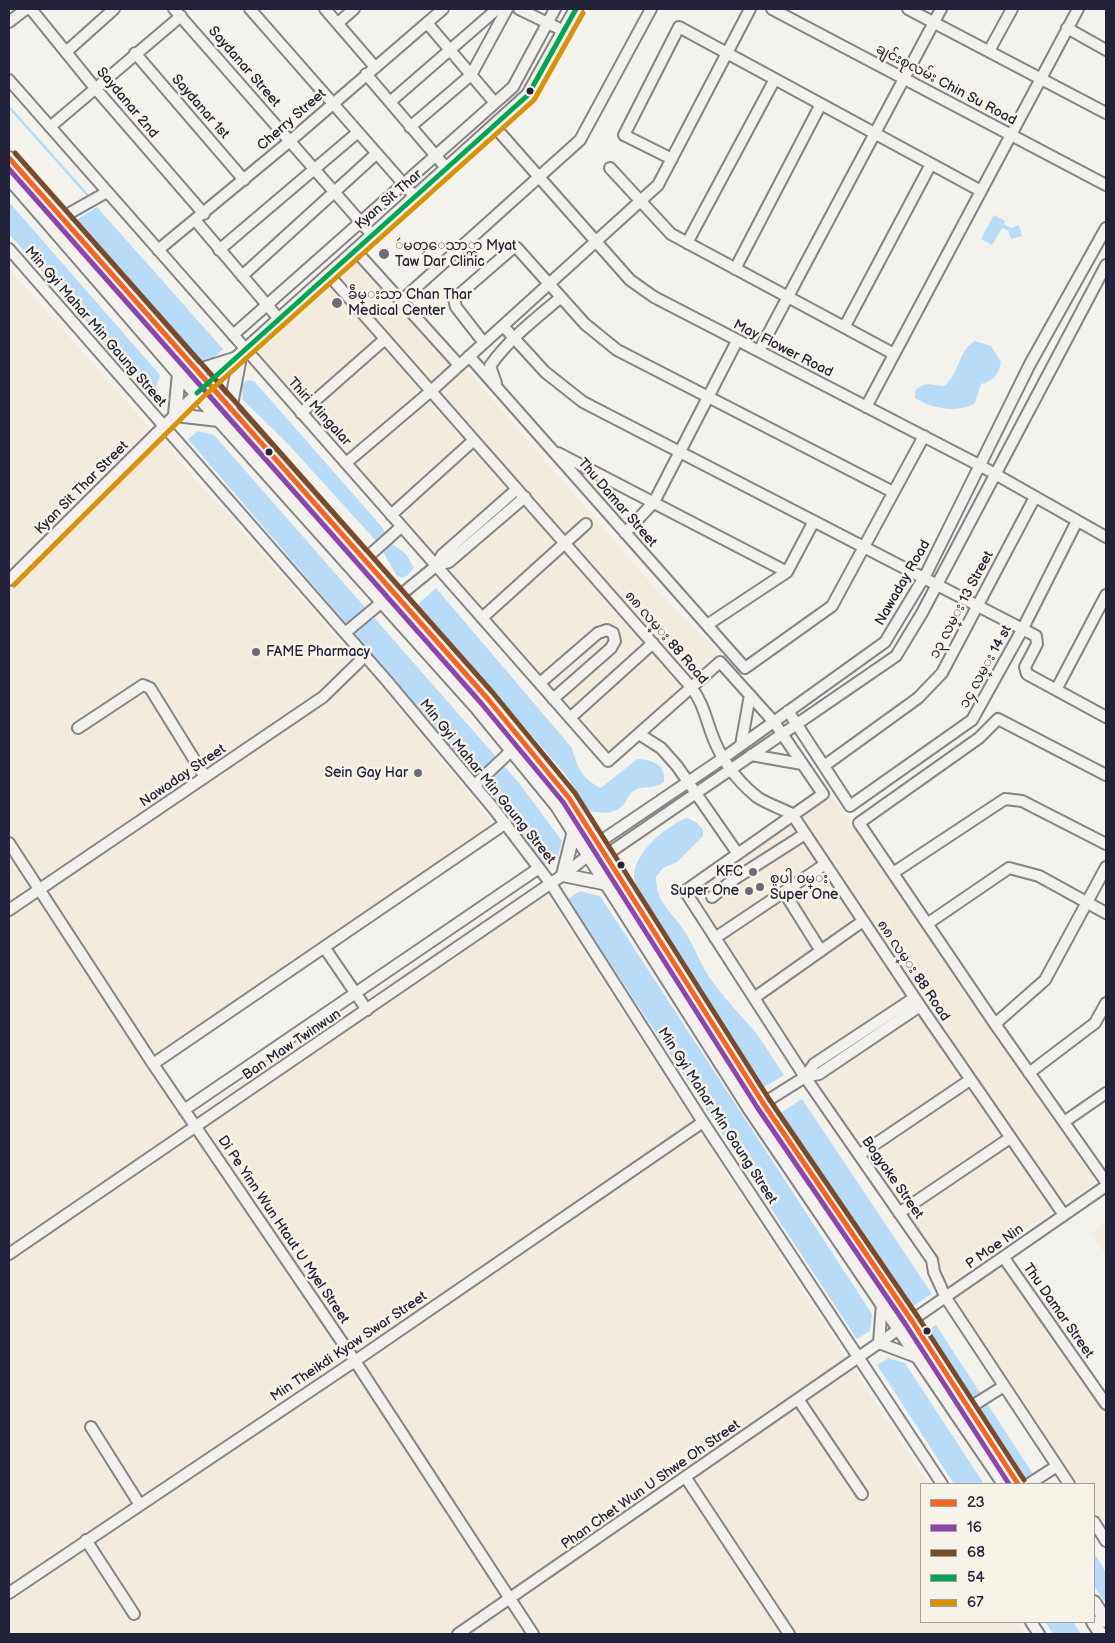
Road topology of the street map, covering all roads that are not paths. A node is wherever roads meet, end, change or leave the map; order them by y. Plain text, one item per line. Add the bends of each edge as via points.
1 (26, 9) edge
2 (31, 9) edge
3 (114, 9) edge
4 (250, 9) edge
5 (325, 9) edge
6 (354, 9) edge
7 (443, 9) edge
8 (497, 9) edge
9 (507, 9) edge
10 (519, 9) edge
11 (555, 9) edge
12 (576, 9) edge
13 (651, 9) edge
14 (750, 9) edge
15 (772, 9) edge
16 (908, 9) edge
17 (941, 9) edge
18 (1012, 9) edge
19 (1078, 9) edge
20 (177, 12) edge
21 (9, 22) edge
22 (338, 23) junction
23 (427, 23) junction
24 (548, 23) junction
25 (934, 23) junction
26 (1067, 28) junction
27 (564, 31) junction
28 (450, 50) junction
29 (1106, 50) edge
30 (989, 51) junction
31 (66, 52) junction
32 (136, 53) junction
33 (727, 53) junction
34 (375, 67) junction
35 (366, 74) junction
36 (471, 75) junction
37 (904, 78) junction
38 (1041, 78) junction
39 (775, 79) junction
40 (9, 80) edge
41 (95, 88) junction
42 (390, 102) junction
43 (495, 103) junction
44 (332, 104) junction
45 (822, 104) junction
46 (1106, 113) edge
47 (494, 126) junction
48 (50, 127) junction
49 (410, 127) junction
50 (357, 133) junction
51 (875, 133) junction
52 (1011, 134) junction
53 (290, 141) junction
54 (376, 154) junction
55 (435, 156) junction
56 (9, 158) edge
57 (672, 159) junction
58 (931, 164) junction
59 (610, 168) dead end
60 (314, 169) junction
61 (447, 169) junction
62 (538, 177) junction
63 (9, 178) edge
64 (244, 180) junction
65 (403, 184) junction
66 (1106, 185) edge
67 (981, 191) junction
68 (107, 192) junction
69 (334, 192) junction
70 (415, 197) junction
71 (639, 200) junction
72 (204, 214) junction
73 (61, 218) junction
74 (195, 220) junction
75 (360, 222) junction
76 (1106, 228) edge
77 (372, 235) junction
78 (596, 241) junction
79 (687, 243) junction
80 (9, 249) edge
81 (158, 250) junction
82 (219, 250) junction
83 (355, 250) junction
84 (1106, 265) edge
85 (735, 269) junction
86 (328, 274) junction
87 (242, 276) junction
88 (548, 284) junction
89 (788, 296) junction
90 (560, 298) junction
91 (401, 301) junction
92 (266, 305) junction
93 (279, 320) junction
94 (503, 326) junction
95 (845, 326) junction
96 (233, 335) junction
97 (514, 337) junction
98 (385, 339) junction
99 (737, 341) junction
100 (484, 342) junction
101 (759, 352) junction
102 (243, 353) junction
103 (894, 354) junction
104 (469, 356) junction
105 (459, 365) junction
106 (196, 371) junction
107 (179, 373) junction
108 (207, 384) junction
109 (431, 391) junction
110 (500, 392) junction
111 (197, 393) junction
112 (707, 397) junction
113 (866, 407) junction
114 (230, 410) junction
115 (301, 413) junction
116 (175, 415) junction
117 (219, 420) junction
118 (163, 425) junction
119 (924, 436) junction
120 (474, 440) junction
121 (552, 451) junction
122 (680, 451) junction
123 (346, 463) junction
124 (981, 466) junction
125 (996, 474) junction
126 (517, 489) junction
127 (893, 492) junction
128 (524, 497) junction
129 (1035, 497) junction
130 (654, 502) junction
131 (391, 515) junction
132 (814, 521) junction
133 (1077, 521) junction
134 (586, 524) dead end
135 (401, 526) junction
136 (481, 528) junction
137 (625, 533) junction
138 (1105, 533) edge
139 (565, 543) junction
140 (864, 546) junction
141 (364, 560) junction
142 (436, 566) junction
143 (787, 572) junction
144 (924, 577) junction
145 (9, 580) edge
146 (938, 583) junction
147 (1106, 595) edge
148 (398, 597) junction
149 (382, 602) junction
150 (977, 607) junction
151 (482, 618) junction
152 (706, 625) junction
153 (1022, 630) junction
154 (347, 631) junction
155 (653, 643) junction
156 (365, 656) junction
157 (540, 683) junction
158 (691, 686) junction
159 (1056, 690) junction
160 (750, 695) junction
161 (553, 699) junction
162 (788, 711) junction
163 (1105, 715) edge
164 (570, 718) junction
165 (774, 722) junction
166 (798, 723) junction
167 (78, 728) dead end
168 (782, 733) junction
169 (639, 734) junction
170 (741, 745) junction
171 (512, 750) junction
172 (751, 754) junction
173 (722, 759) junction
174 (802, 764) junction
175 (824, 766) junction
176 (730, 769) junction
177 (1106, 775) edge
178 (205, 777) junction
179 (689, 781) junction
180 (476, 784) junction
181 (696, 792) junction
182 (792, 814) junction
183 (506, 824) junction
184 (574, 831) junction
185 (805, 834) junction
186 (9, 843) edge
187 (598, 843) junction
188 (1106, 844) edge
189 (738, 854) junction
190 (589, 855) junction
191 (606, 855) junction
192 (824, 865) junction
193 (539, 868) junction
194 (1106, 868) edge
195 (893, 874) junction
196 (563, 875) junction
197 (551, 884) junction
198 (608, 884) junction
199 (38, 890) junction
200 (784, 892) junction
201 (712, 897) dead end
202 (1087, 903) junction
203 (9, 910) edge
204 (1106, 913) edge
205 (863, 922) junction
206 (927, 924) junction
207 (715, 938) junction
208 (324, 947) junction
209 (821, 950) junction
210 (355, 993) junction
211 (754, 998) junction
212 (917, 1002) junction
213 (1106, 1003) edge
214 (367, 1010) junction
215 (995, 1024) junction
216 (152, 1064) junction
217 (1030, 1073) junction
218 (805, 1077) junction
219 (970, 1080) junction
220 (1106, 1093) edge
221 (763, 1103) junction
222 (184, 1110) junction
223 (751, 1111) junction
224 (703, 1122) junction
225 (1064, 1122) junction
226 (196, 1127) junction
227 (1010, 1138) junction
228 (859, 1155) junction
229 (1106, 1182) edge
230 (1106, 1186) edge
231 (899, 1212) junction
232 (1064, 1215) junction
233 (9, 1254) edge
234 (1004, 1258) junction
235 (946, 1298) junction
236 (882, 1302) junction
237 (912, 1321) junction
238 (899, 1329) junction
239 (879, 1343) junction
240 (859, 1357) junction
241 (919, 1358) junction
242 (355, 1361) junction
243 (1000, 1389) junction
244 (798, 1399) junction
245 (1106, 1404) edge
246 (970, 1408) junction
247 (91, 1426) dead end
248 (1053, 1469) junction
249 (686, 1478) junction
250 (941, 1483) edge
251 (1003, 1483) edge
252 (1017, 1483) edge
253 (1031, 1483) edge
254 (1068, 1483) edge
255 (862, 1494) dead end
256 (140, 1504) junction
257 (1095, 1524) edge
258 (86, 1540) junction
259 (1106, 1541) edge
260 (9, 1593) edge
261 (510, 1599) junction
262 (1095, 1604) edge
263 (134, 1614) dead end
264 (1102, 1618) edge
265 (1032, 1623) edge
266 (458, 1634) edge
267 (533, 1634) edge
268 (789, 1634) edge
269 (1039, 1634) edge
270 (1101, 1634) edge

1 - 21 street
2 - 31 street, Saydanar 2nd
3 - 31 street
4 - 44 street
5 - 22 street
6 - 22 street
7 - 23 street, Cherry Street
8 - 28 street
9 - 36 street
10 - 24 street
11 - 24 street
12 - 27 main road, Kyan Sit Thar
13 - 62 street via 580,140
14 - 33 street
15 - 37 street, ချင်းစုလမ်း Chin Su Road
16 - 25 street
17 - 25 street
18 - 30 street
19 - 26 street
20 - 32 street
20 - 53 street, Saydanar Street
22 - 34 street
23 - 28 street
23 - 34 street, Cherry Street
24 - 27 street
24 - 43 street via 513,87
25 - 30 street
25 - 37 street
26 - 29 street
26 - 38 street
27 - 47 main road, Kyan Sit Thar via 528,95
28 - 36 street
28 - 42 street
30 - 38 street
31 - 41 street, Saydanar 2nd
32 - 41 street
32 - 64 street, Saydanar 1st
33 - 39 street
33 - 57 street
33 - 57 street via 679,27 624,135
34 - 35 street, Cherry Street
35 - 42 street
35 - 44 street, Cherry Street
36 - 43 street
36 - 49 street
37 - 51 street
37 - 52 street, ချင်းစုလမ်း Chin Su Road
38 - 46 street
38 - 52 street
39 - 45 street
39 - 79 street
40 - 48 street, Thiri Mingalar
41 - 48 street
41 - 72 street, Saydanar 2nd
42 - 49 street
43 - 55 street
44 - 50 street
44 - 53 street, Cherry Street
45 - 51 street
45 - 85 street
47 - 61 main road, Kyan Sit Thar
47 - 62 street, May Flower Road
48 - 68 street, Thiri Mingalar
49 - 55 street
50 - 54 street
50 - 60 street
51 - 58 street
51 - 89 street
52 - 66 street, ချင်းစုလမ်း Chin Su Road
52 - 67 street
53 - 60 street, Saydanar Street
53 - 64 street, Cherry Street
54 - 65 street
54 - 69 street
55 - 61 street
55 - 65 street
56 - 73 main road
57 - 71 street via 658,184
58 - 67 street
58 - 95 street
59 - 71 street
60 - 69 street, Saydanar Street
60 - 82 street
61 - 70 main road, Kyan Sit Thar
62 - 78 street, May Flower Road
62 - 91 street
63 - 107 main road
64 - 72 street, Cherry Street
65 - 70 street
65 - 75 street
67 - 103 street
68 - 73 street
68 - 81 street, Thiri Mingalar
69 - 75 street, Saydanar Street
69 - 87 street
70 - 77 main road, Kyan Sit Thar
71 - 78 street
71 - 79 street via 671,234
72 - 74 street, Cherry Street
73 - 106 main road
74 - 81 street, Cherry Street
74 - 82 street
75 - 77 street, Saydanar Street
75 - 92 street
76 - 124 street, Nawaday Road via 1030,364
77 - 83 main road, Kyan Sit Thar
78 - 88 street
78 - 99 street, May Flower Road via 630,280 654,298
79 - 85 street
80 - 118 street, Min Gyi Mahar Min Gaung Street
81 - 96 street, Thiri Mingalar
82 - 87 street
83 - 86 main road, Kyan Sit Thar
83 - 91 street
84 - 125 street
85 - 89 street
86 - 93 main road, Kyan Sit Thar
86 - 98 street, ၈၈ လမ္း 88 Road
87 - 92 street
88 - 90 street
88 - 94 street
88 - 100 street via 521,250 514,247 454,299 456,307
89 - 95 street
89 - 101 street
90 - 97 street
90 - 112 street via 617,350
91 - 105 street
92 - 93 street
92 - 96 street
93 - 102 main road, Kyan Sit Thar
94 - 97 street
94 - 100 street
95 - 103 street
96 - 102 street, Thiri Mingalar
97 - 110 street via 490,366
97 - 122 street via 545,372 583,402
98 - 109 street, ၈၈ လမ္း 88 Road
98 - 115 street
99 - 101 street, May Flower Road
99 - 112 street
100 - 104 street
101 - 113 street, May Flower Road
102 - 106 main road
102 - 108 main road, Kyan Sit Thar
102 - 114 main road
102 - 115 street, Thiri Mingalar
103 - 113 street
104 - 105 street
104 - 110 street, Thu Damar Street
105 - 109 street
106 - 108 main road
107 - 111 main road
107 - 116 main road
108 - 111 main road, Kyan Sit Thar
108 - 114 main road
109 - 120 street, ၈၈ လမ္း 88 Road
109 - 123 street
110 - 121 street, Thu Damar Street
111 - 116 street, Kyan Sit Thar Street
111 - 117 main road
112 - 122 street
112 - 127 street
113 - 119 street, May Flower Road
114 - 141 main road
115 - 123 street, Thiri Mingalar
116 - 117 main road
116 - 118 street, Kyan Sit Thar Street
117 - 149 main road
118 - 145 street, Kyan Sit Thar Street
118 - 154 street, Min Gyi Mahar Min Gaung Street
119 - 124 street, May Flower Road
119 - 127 street
120 - 126 street, ၈၈ လမ္း 88 Road
120 - 131 street
121 - 130 street
121 - 137 street, Thu Damar Street
122 - 130 street
122 - 132 street
123 - 131 street, Thiri Mingalar
124 - 125 street, May Flower Road
124 - 144 street, Nawaday Road
125 - 129 street, May Flower Road
125 - 146 street
126 - 128 street, ၈၈ လမ္း 88 Road
126 - 136 street
127 - 140 street
128 - 136 street
128 - 139 street, ၈၈ လမ္း 88 Road
129 - 133 street, May Flower Road
129 - 150 street, ၁၃ လမ္း 13 Street
130 - 137 street
130 - 143 street
131 - 135 street, Thiri Mingalar
132 - 140 street
132 - 143 street
133 - 138 street, May Flower Road
133 - 153 street, ၁၄ လမ္း 14 st
134 - 139 street
135 - 141 street
135 - 142 street, Thiri Mingalar
136 - 142 street via 442,555
137 - 152 street, Thu Damar Street
139 - 151 street
139 - 155 street, ၈၈ လမ္း 88 Road
140 - 144 street
140 - 152 street, Thu Damar Street via 832,606 745,668
141 - 148 main road
142 - 148 street
142 - 151 street, Thiri Mingalar
143 - 152 street
144 - 146 street
144 - 162 street, Nawaday Road via 885,642
146 - 150 street
146 - 166 street via 896,656
147 - 159 street
148 - 187 main road via 541,762
149 - 154 street
149 - 171 main road
150 - 153 street
150 - 175 street, ၁၃ လမ္း 13 Street via 942,673 918,698
151 - 157 street, Thiri Mingalar
153 - 159 street via 1038,640 1025,671
153 - 175 street, ၁၄ လမ္း 14 st via 972,720 850,806
154 - 156 street, Min Gyi Mahar Min Gaung Street
155 - 158 street, ၈၈ လမ္း 88 Road
155 - 164 street
156 - 178 street, Nawaday Street via 323,697
156 - 180 street, Min Gyi Mahar Min Gaung Street
157 - 161 street, Thiri Mingalar
157 - 161 street via 598,633 607,630 613,634 615,641 611,648
158 - 160 street via 720,662
158 - 169 street
158 - 173 street, ၈၈ လမ္း 88 Road via 702,700
159 - 163 street
160 - 165 street
160 - 170 street
161 - 164 street, Thiri Mingalar
162 - 165 street, Nawaday Road
162 - 166 street
164 - 169 street, Thiri Mingalar via 608,761
165 - 168 street
165 - 170 street, Nawaday Road
166 - 168 street
166 - 175 street
167 - 178 street via 143,685 150,688
168 - 172 street
168 - 174 street
169 - 179 street via 661,748
170 - 173 street, Nawaday Road
171 - 180 street
171 - 184 main road
172 - 174 street
172 - 176 street
173 - 176 street, ၈၈ လမ္း 88 Road
173 - 179 street, Nawaday Road
174 - 182 street via 823,794
176 - 181 street
176 - 182 street, ၈၈ လမ္း 88 Road via 758,797
177 - 195 street via 998,719 979,738 859,823
178 - 199 street, Nawaday Street
179 - 181 street
179 - 187 street, Nawaday Road
180 - 183 street, Min Gyi Mahar Min Gaung Street
181 - 189 street
181 - 191 street
182 - 185 street, ၈၈ လမ္း 88 Road
182 - 189 street
183 - 193 street, Min Gyi Mahar Min Gaung Street
183 - 208 street
184 - 190 main road
184 - 196 main road
185 - 192 street, ၈၈ လမ္း 88 Road
185 - 201 street
186 - 199 street, Di Pe Yinn Wun Htaut U Myel Street
187 - 190 street, Nawaday Road
187 - 191 main road
188 - 195 street via 1022,801 1005,799
189 - 207 street, Bogyoke Street via 685,891
190 - 191 street
190 - 196 street, Ban Maw Twinwun
190 - 198 main road
191 - 221 main road
192 - 200 street
192 - 205 street, ၈၈ လမ္း 88 Road
193 - 197 street, Min Gyi Mahar Min Gaung Street
193 - 210 street
194 - 202 street
195 - 206 street
196 - 197 street, Ban Maw Twinwun
196 - 198 main road
197 - 214 street, Ban Maw Twinwun
197 - 224 street, Min Gyi Mahar Min Gaung Street
198 - 223 main road
199 - 203 street, Nawaday Street
199 - 216 street, Di Pe Yinn Wun Htaut U Myel Street
200 - 207 street
200 - 209 street
202 - 204 street
202 - 206 street via 1039,876 1009,868
202 - 215 street via 1045,980
205 - 209 street
205 - 212 street, ၈၈ လမ္း 88 Road
206 - 215 street
207 - 211 street, Bogyoke Street
208 - 210 street
208 - 216 street
209 - 211 street
210 - 214 street
210 - 222 street
211 - 218 street, Bogyoke Street
212 - 218 street via 814,1064
212 - 219 street, ၈၈ လမ္း 88 Road
213 - 217 street via 1095,1023
214 - 226 street, Ban Maw Twinwun
215 - 217 street
216 - 222 street, Di Pe Yinn Wun Htaut U Myel Street
217 - 225 street
218 - 221 street
218 - 228 street, Bogyoke Street
219 - 227 street, ၈၈ လမ္း 88 Road
219 - 228 street
220 - 225 street
221 - 223 street
221 - 237 main road
222 - 226 street, Di Pe Yinn Wun Htaut U Myel Street
223 - 236 main road
224 - 240 street, Min Gyi Mahar Min Gaung Street
224 - 242 street, Min Theikdi Kyaw Swar Street
225 - 229 street
226 - 233 street, Ban Maw Twinwun
226 - 242 street, Di Pe Yinn Wun Htaut U Myel Street
227 - 231 street
227 - 232 street, ၈၈ လမ္း 88 Road
228 - 231 street, Bogyoke Street
230 - 232 street, P Moe Nin
231 - 235 street, Bogyoke Street via 932,1260
232 - 234 street, P Moe Nin
234 - 235 street, P Moe Nin
234 - 245 street, Thu Damar Street
235 - 237 street, P Moe Nin
235 - 243 street, Bogyoke Street
236 - 238 main road
236 - 239 street
237 - 238 street, P Moe Nin
237 - 246 main road
238 - 239 street, P Moe Nin
238 - 241 main road
239 - 240 street, Phan Chet Wun U Shwe Oh Street
239 - 241 street
240 - 244 street, Phan Chet Wun U Shwe Oh Street
240 - 250 street, Min Gyi Mahar Min Gaung Street
241 - 251 main road
242 - 256 street, Min Theikdi Kyaw Swar Street
242 - 261 street, Di Pe Yinn Wun Htaut U Myel Street
243 - 246 street
243 - 248 street, Bogyoke Street
244 - 249 street, Phan Chet Wun U Shwe Oh Street
244 - 255 street
246 - 252 main road
247 - 256 street
248 - 253 street
248 - 254 street, Bogyoke Street
249 - 261 street, Phan Chet Wun U Shwe Oh Street
249 - 268 street
256 - 258 street, Min Theikdi Kyaw Swar Street
257 - 259 street
258 - 260 street, Min Theikdi Kyaw Swar Street
258 - 263 street
261 - 266 street, Phan Chet Wun U Shwe Oh Street
261 - 267 street, Di Pe Yinn Wun Htaut U Myel Street
262 - 264 main road
264 - 270 main road
265 - 269 street

